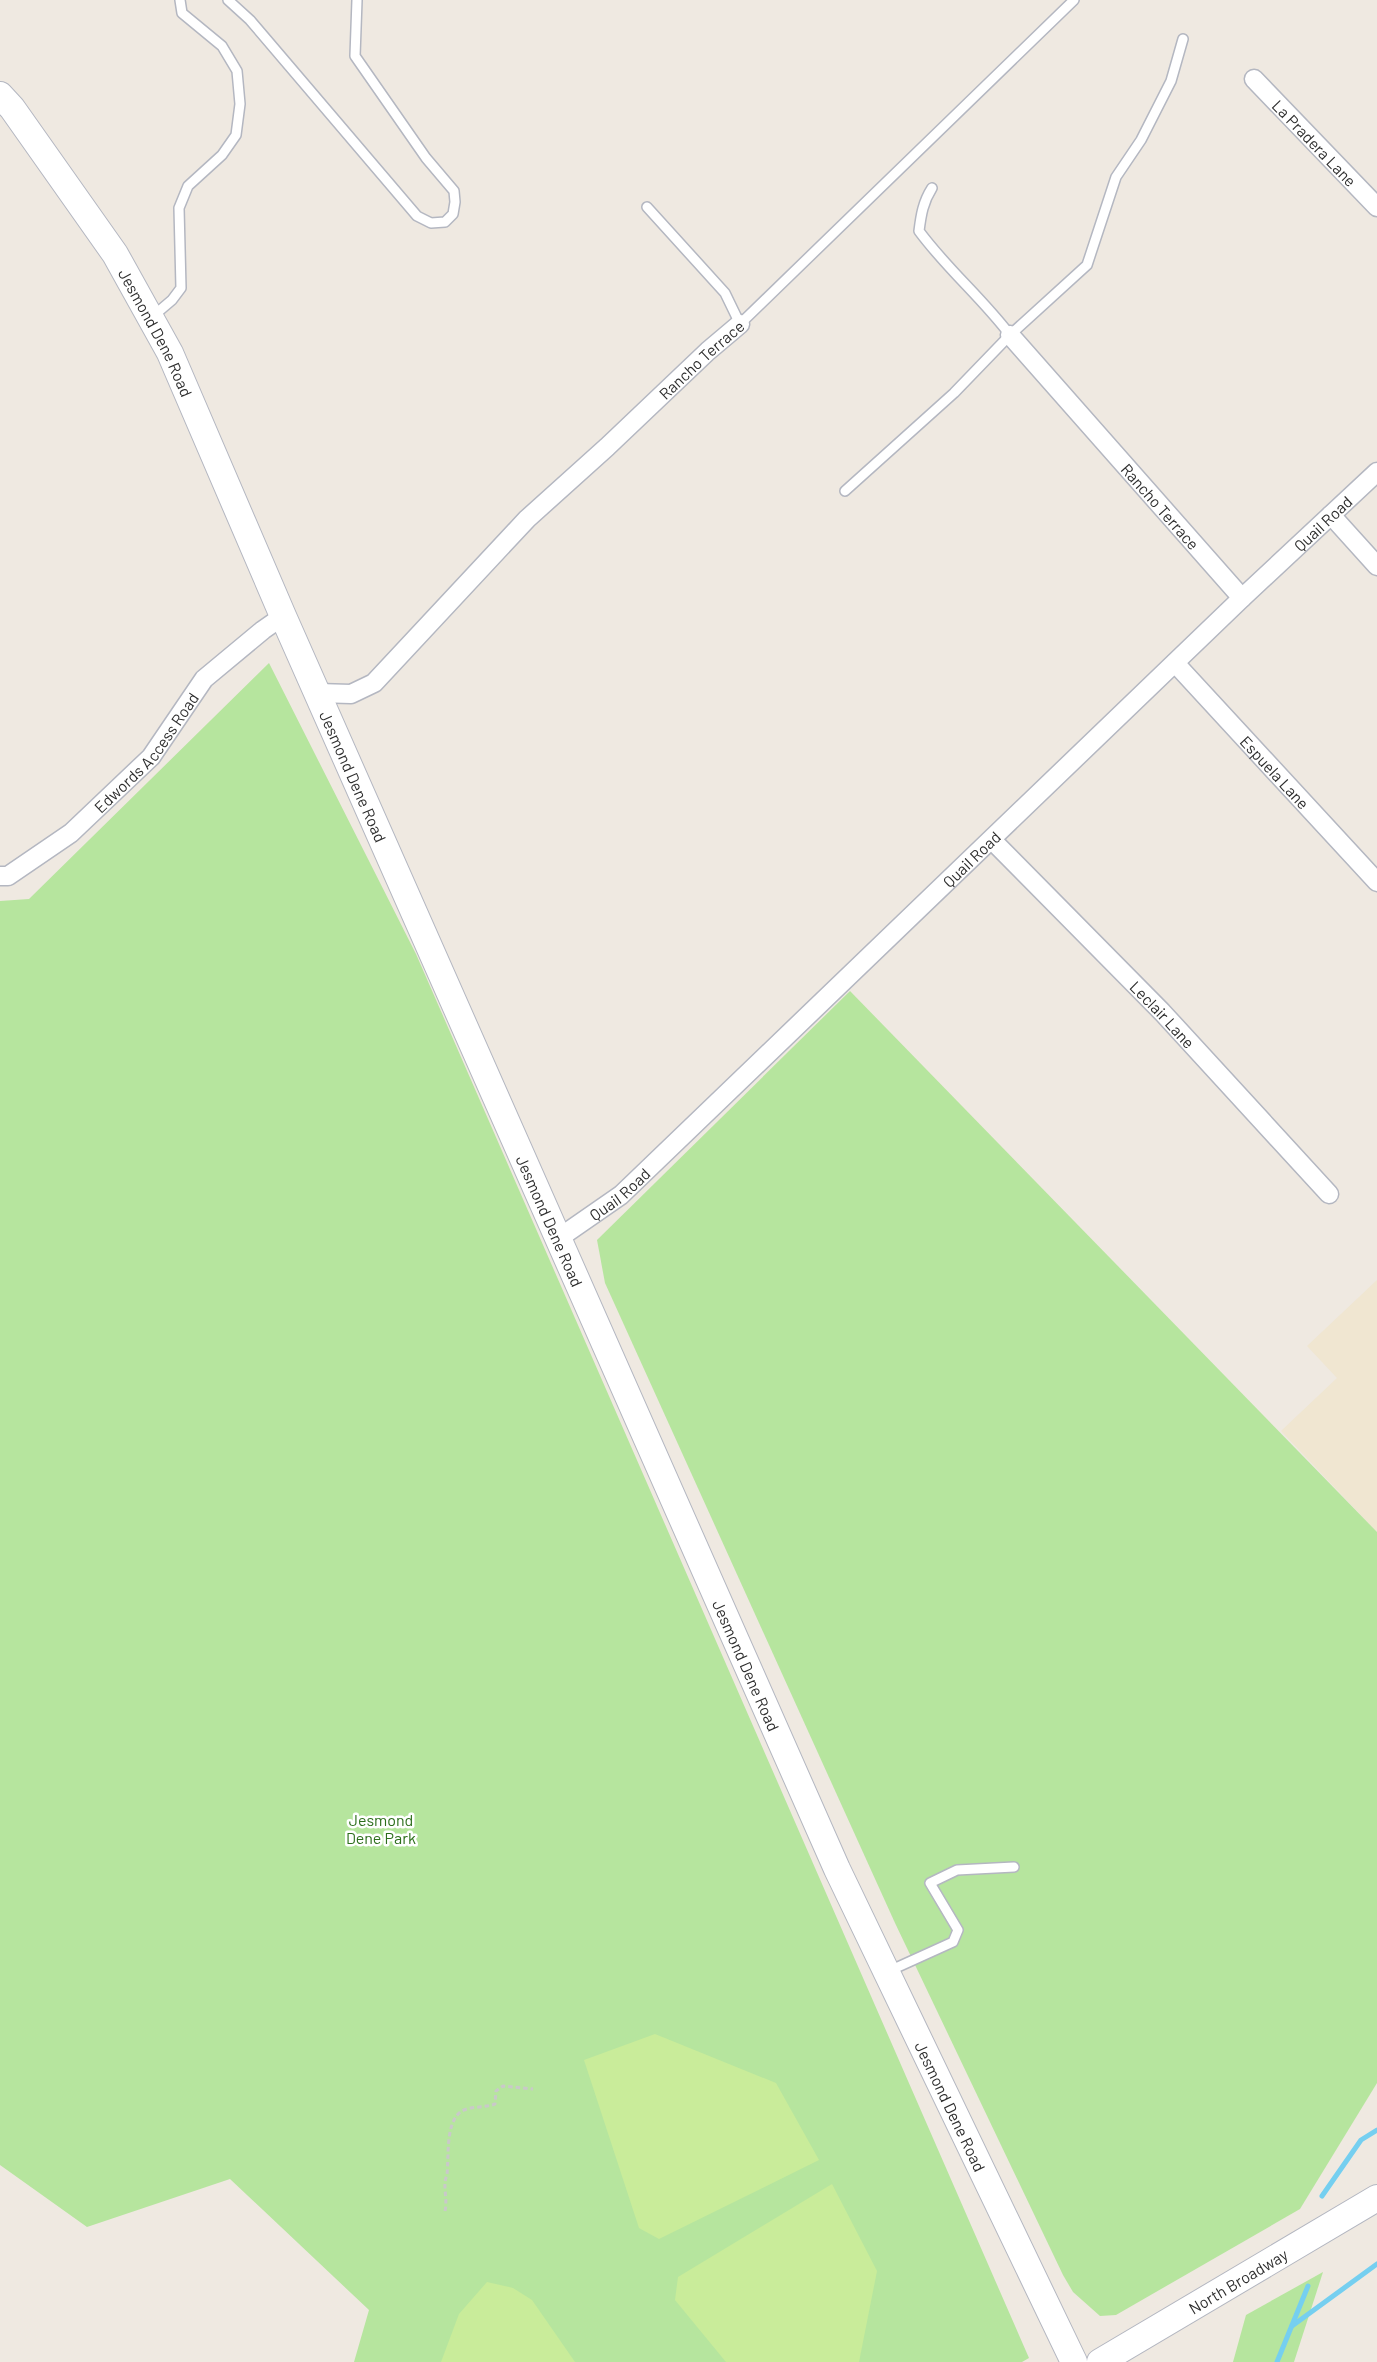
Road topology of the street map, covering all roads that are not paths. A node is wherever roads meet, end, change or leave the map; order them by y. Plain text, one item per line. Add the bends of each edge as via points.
1 (180, 0) edge
2 (228, 0) edge
3 (357, 0) edge
4 (1074, 0) edge
5 (1183, 39) dead end
6 (1254, 79) dead end
7 (0, 95) edge
8 (932, 188) dead end
9 (648, 207) dead end
10 (1377, 207) edge
11 (150, 318) junction
12 (740, 324) junction
13 (1010, 335) junction
14 (1377, 472) edge
15 (845, 491) dead end
16 (1331, 516) junction
17 (1377, 566) edge
18 (1242, 598) junction
19 (283, 616) junction
20 (1175, 663) junction
21 (318, 693) junction
22 (992, 840) junction
23 (0, 876) edge
24 (1377, 882) edge
25 (1329, 1194) dead end
26 (560, 1238) junction
27 (1014, 1867) dead end
28 (887, 1972) junction
29 (1377, 2198) edge
30 (1074, 2362) edge
31 (1100, 2362) edge

1 - 11 lane via 182,14 222,46 237,71 240,104 236,135 222,155 188,186 179,208 181,288
2 - 3 lane via 250,20 417,216 431,224 445,222 453,214 454,191 426,158 355,56
4 - 12 lane, Rancho Terrace
5 - 13 lane via 1171,81 1141,140 1116,177 1087,265
6 - 10 street, La Pradera Lane
7 - 11 street, Jesmond Dene Road via 115,254
8 - 13 lane, Rancho Terrace via 921,212 920,231
9 - 12 lane via 725,293
11 - 19 street, Jesmond Dene Road via 170,353
12 - 21 street, Rancho Terrace via 526,519 374,683 351,694
13 - 15 lane via 954,393
13 - 18 street, Rancho Terrace
14 - 16 street, Quail Road
16 - 17 street
16 - 18 street, Quail Road
18 - 20 street, Quail Road
19 - 21 street, Jesmond Dene Road
19 - 23 street, Edwords Access Road via 204,679 151,757 71,833 8,876
20 - 22 street, Quail Road
20 - 24 street, Espuela Lane
21 - 26 street, Jesmond Dene Road
22 - 25 street, Leclair Lane via 1162,1012
22 - 26 street, Quail Road via 621,1195
26 - 28 street, Jesmond Dene Road via 837,1869
27 - 28 lane via 957,1869 930,1883 958,1930 953,1942
28 - 30 street, Jesmond Dene Road
29 - 31 street, North Broadway

